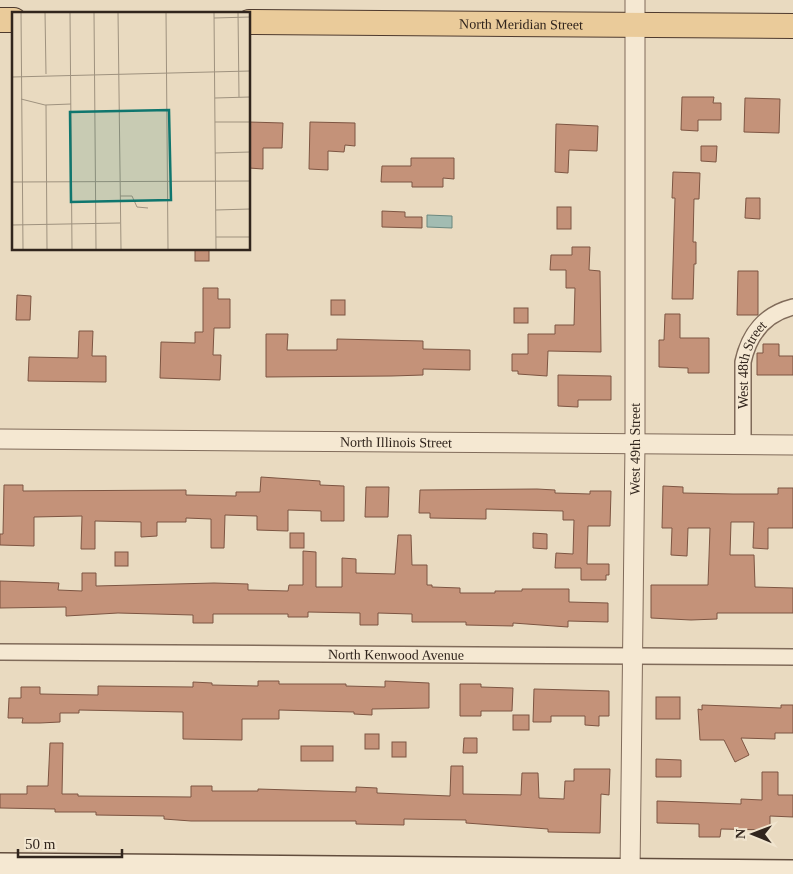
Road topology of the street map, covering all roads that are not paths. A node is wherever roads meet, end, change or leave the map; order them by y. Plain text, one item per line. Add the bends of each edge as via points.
1 (636, 0) edge
2 (250, 22) edge
3 (636, 25) junction
4 (793, 26) edge
5 (793, 307) edge
6 (0, 439) edge
7 (635, 444) junction
8 (743, 444) junction
9 (793, 444) edge
10 (0, 652) edge
11 (632, 656) junction
12 (793, 657) edge
13 (0, 864) edge
14 (793, 870) edge
15 (630, 872) edge

1 - 3 street, West 49th Street
2 - 3 main road, North Meridian Street
3 - 4 main road, North Meridian Street
3 - 7 street, West 49th Street
5 - 8 street, West 48th Street via 764,322 746,349 743,362
6 - 7 street, North Illinois Street
7 - 8 street, North Illinois Street
7 - 11 street, West 49th Street
8 - 9 street, North Illinois Street
10 - 11 street, North Kenwood Avenue
11 - 12 street, North Kenwood Avenue
11 - 15 street, West 49th Street
13 - 15 main road
14 - 15 main road

